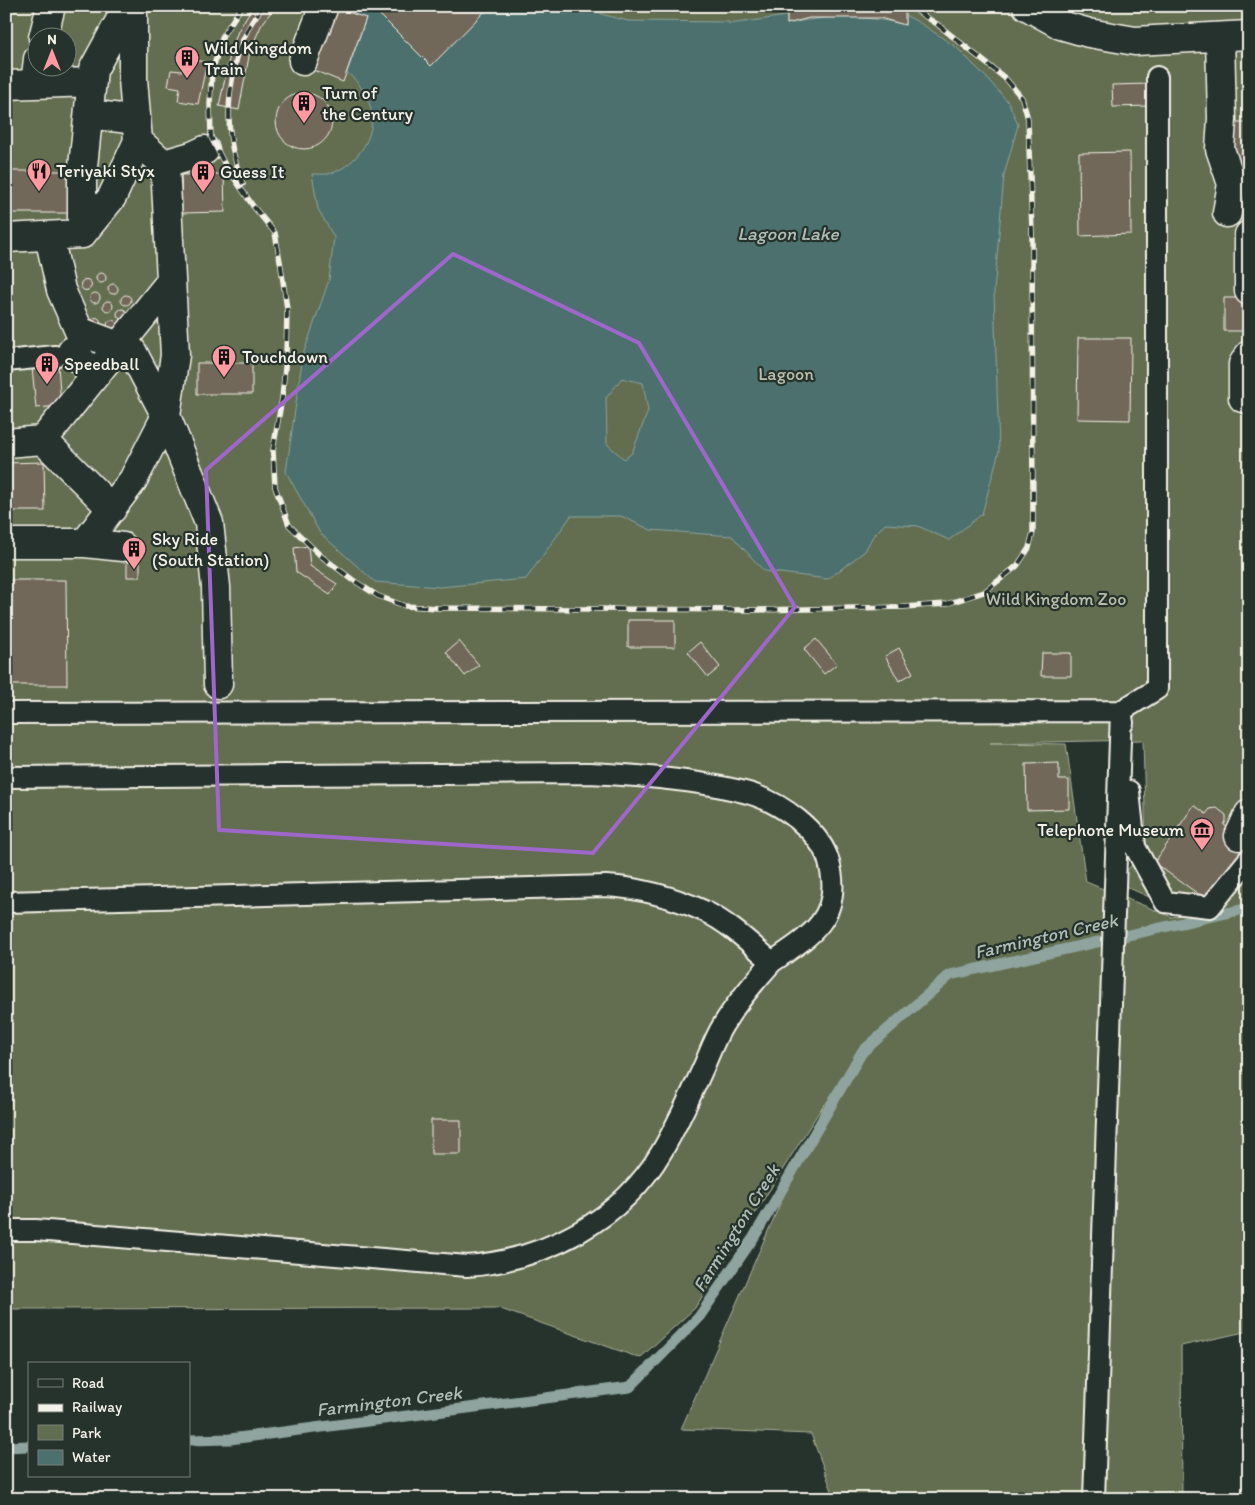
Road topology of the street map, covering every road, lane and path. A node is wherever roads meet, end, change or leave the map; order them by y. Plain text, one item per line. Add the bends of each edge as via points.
1 (50, 6) edge
2 (128, 6) edge
3 (133, 6) edge
4 (324, 6) edge
5 (1027, 6) edge
6 (45, 28) edge
7 (1249, 35) edge
8 (1220, 37) junction
9 (303, 61) dead end
10 (28, 75) edge
11 (1157, 77) dead end
12 (72, 78) edge
13 (92, 82) junction
14 (6, 85) edge
15 (89, 114) junction
16 (137, 130) junction
17 (205, 150) dead end
18 (164, 164) junction
19 (1227, 213) dead end
20 (82, 234) junction
21 (1249, 235) edge
22 (49, 236) junction
23 (6, 238) edge
24 (171, 281) junction
25 (1249, 291) edge
26 (118, 345) junction
27 (63, 353) joint
28 (1249, 355) edge
29 (6, 361) edge
30 (95, 374) junction
31 (1243, 398) dead end
32 (166, 416) junction
33 (43, 440) junction
34 (6, 443) edge
35 (112, 509) junction
36 (6, 543) edge
37 (85, 543) junction
38 (123, 547) dead end
39 (218, 684) dead end
40 (1121, 711) junction
41 (6, 713) edge
42 (6, 777) edge
43 (1246, 836) edge
44 (6, 902) edge
45 (772, 962) junction
46 (6, 1230) edge
47 (1094, 1499) edge

1 - 6 street
2 - 13 street via 93,70
3 - 16 street
4 - 9 street
5 - 8 street via 1061,25 1134,41
7 - 8 street
8 - 19 street via 1220,149 1232,184
10 - 14 street
11 - 40 lane via 1157,689
12 - 13 street
13 - 15 street
15 - 16 street
15 - 20 street via 82,176
16 - 18 street
16 - 20 street via 112,197
17 - 18 street
18 - 24 street
20 - 22 street
21 - 25 street
22 - 23 street
22 - 26 street via 61,290 79,331
24 - 26 street
24 - 32 street via 175,356
26 - 30 street
26 - 32 street via 132,351
27 - 29 lane
27 - 30 street
28 - 31 street via 1244,364
30 - 33 street
32 - 35 street via 133,480
32 - 39 street via 209,523 216,587
33 - 34 street
33 - 35 street
35 - 37 street
36 - 37 street
37 - 38 street
40 - 41 lane
40 - 43 lane via 1134,847 1165,902 1210,907
40 - 47 lane
42 - 45 lane via 589,773 641,775 732,789 775,804 806,827 828,856 832,895 828,913 816,929
44 - 45 lane via 606,886 675,900 704,911 747,940
45 - 46 lane via 722,1026 652,1167 609,1212 554,1245 510,1260 467,1266

